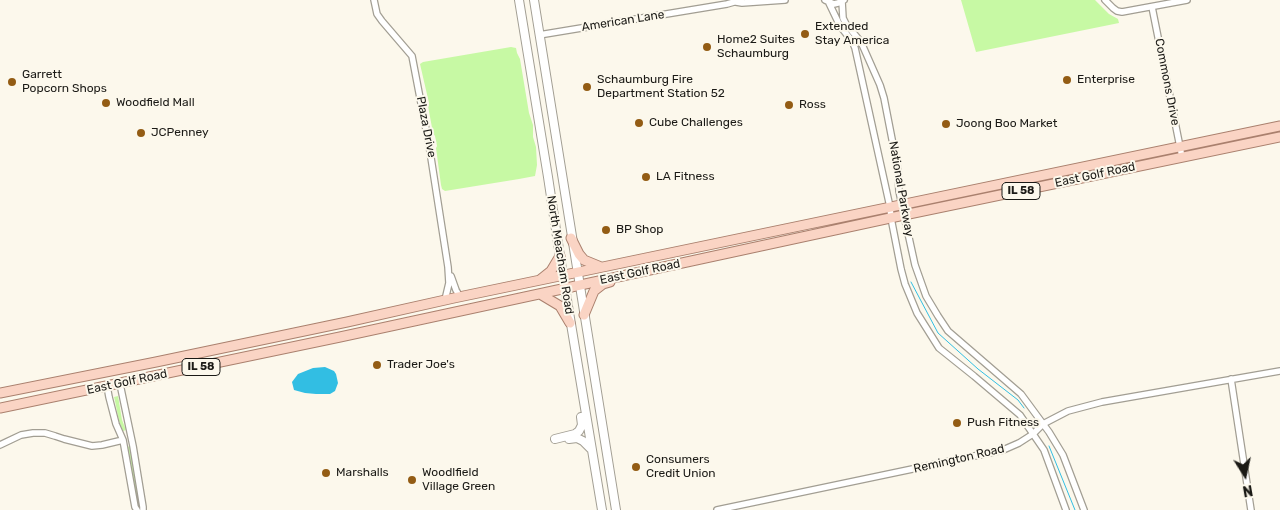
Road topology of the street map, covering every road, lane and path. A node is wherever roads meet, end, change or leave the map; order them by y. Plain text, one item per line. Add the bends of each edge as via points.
1 (374, 0) edge
2 (519, 0) edge
3 (534, 0) edge
4 (785, 0) edge
5 (1105, 0) edge
6 (1186, 0) edge
7 (738, 1) edge
8 (827, 1) edge
9 (843, 1) edge
10 (1152, 7) junction
11 (539, 35) junction
12 (1280, 126) edge
13 (1280, 137) edge
14 (1180, 146) junction
15 (1182, 157) junction
16 (902, 204) junction
17 (890, 207) junction
18 (904, 216) junction
19 (891, 218) junction
20 (571, 238) junction
21 (560, 256) junction
22 (448, 267) junction
23 (601, 268) junction
24 (577, 273) junction
25 (562, 276) junction
26 (624, 276) junction
27 (540, 280) junction
28 (579, 285) junction
29 (565, 288) junction
30 (540, 294) junction
31 (460, 296) junction
32 (446, 300) junction
33 (584, 315) junction
34 (570, 323) junction
35 (578, 370) junction
36 (1280, 371) edge
37 (1230, 379) junction
38 (120, 384) junction
39 (107, 386) junction
40 (0, 393) edge
41 (0, 408) edge
42 (1043, 424) junction
43 (1033, 434) junction
44 (123, 440) junction
45 (0, 445) edge
46 (591, 449) junction
47 (137, 510) edge
48 (143, 510) edge
49 (602, 510) edge
50 (616, 510) edge
51 (717, 510) edge
52 (1066, 510) edge
53 (1084, 510) edge
54 (1252, 510) edge

1 - 22 street, Plaza Drive via 377,14 412,56
2 - 21 main road, North Meacham Road
3 - 11 main road, North Meacham Road
4 - 7 street, American Lane
5 - 10 street via 1122,12
6 - 10 street
7 - 11 street, American Lane
8 - 9 street
8 - 17 street, National Parkway via 855,48
9 - 16 street, National Parkway via 843,18 861,42 884,98
10 - 14 street, Commons Drive
11 - 20 main road, North Meacham Road
12 - 14 main road, East Golf Road / IL 58
13 - 15 main road, East Golf Road / IL 58
14 - 15 street, Commons Drive
14 - 16 main road, East Golf Road / IL 58
15 - 18 main road, East Golf Road / IL 58
16 - 17 main road, East Golf Road / IL 58
16 - 18 street, National Parkway
17 - 19 street, National Parkway
17 - 23 main road, East Golf Road / IL 58
18 - 19 main road, East Golf Road / IL 58
18 - 42 street, National Parkway via 915,266 926,296 948,331 1021,394
19 - 26 main road, East Golf Road / IL 58
19 - 43 street, National Parkway via 905,284 917,313 935,342 1020,415
20 - 23 main road via 584,260
20 - 24 main road, North Meacham Road
21 - 25 main road, North Meacham Road
21 - 27 main road via 551,271
22 - 31 street, Plaza Drive
22 - 32 street, Plaza Drive
23 - 24 main road, East Golf Road / IL 58
24 - 25 main road, East Golf Road / IL 58
24 - 28 main road, North Meacham Road
25 - 27 main road, East Golf Road / IL 58
25 - 29 main road, North Meacham Road
26 - 28 main road, East Golf Road / IL 58
26 - 33 main road via 594,291
27 - 31 main road, East Golf Road / IL 58
28 - 29 main road, East Golf Road / IL 58
28 - 33 main road, North Meacham Road
29 - 30 main road, East Golf Road / IL 58
29 - 34 main road, North Meacham Road
30 - 34 main road via 560,306
30 - 38 main road, East Golf Road / IL 58
31 - 32 main road, East Golf Road / IL 58
32 - 40 main road, East Golf Road / IL 58
33 - 50 main road, North Meacham Road
34 - 35 main road, North Meacham Road
35 - 46 main road, North Meacham Road
35 - 46 main road via 576,380 581,429 554,440 577,438
36 - 37 street, Remington Road
37 - 42 street, Remington Road via 1102,402 1068,412
37 - 54 street
38 - 39 main road, East Golf Road / IL 58
38 - 48 street
39 - 41 main road, East Golf Road / IL 58
39 - 44 street
42 - 43 street, Remington Road
42 - 53 street, National Parkway via 1063,455
43 - 51 street, Remington Road via 1003,450
43 - 52 street, National Parkway via 1044,450
44 - 45 street via 92,446 33,433
44 - 47 street
46 - 49 main road, North Meacham Road

